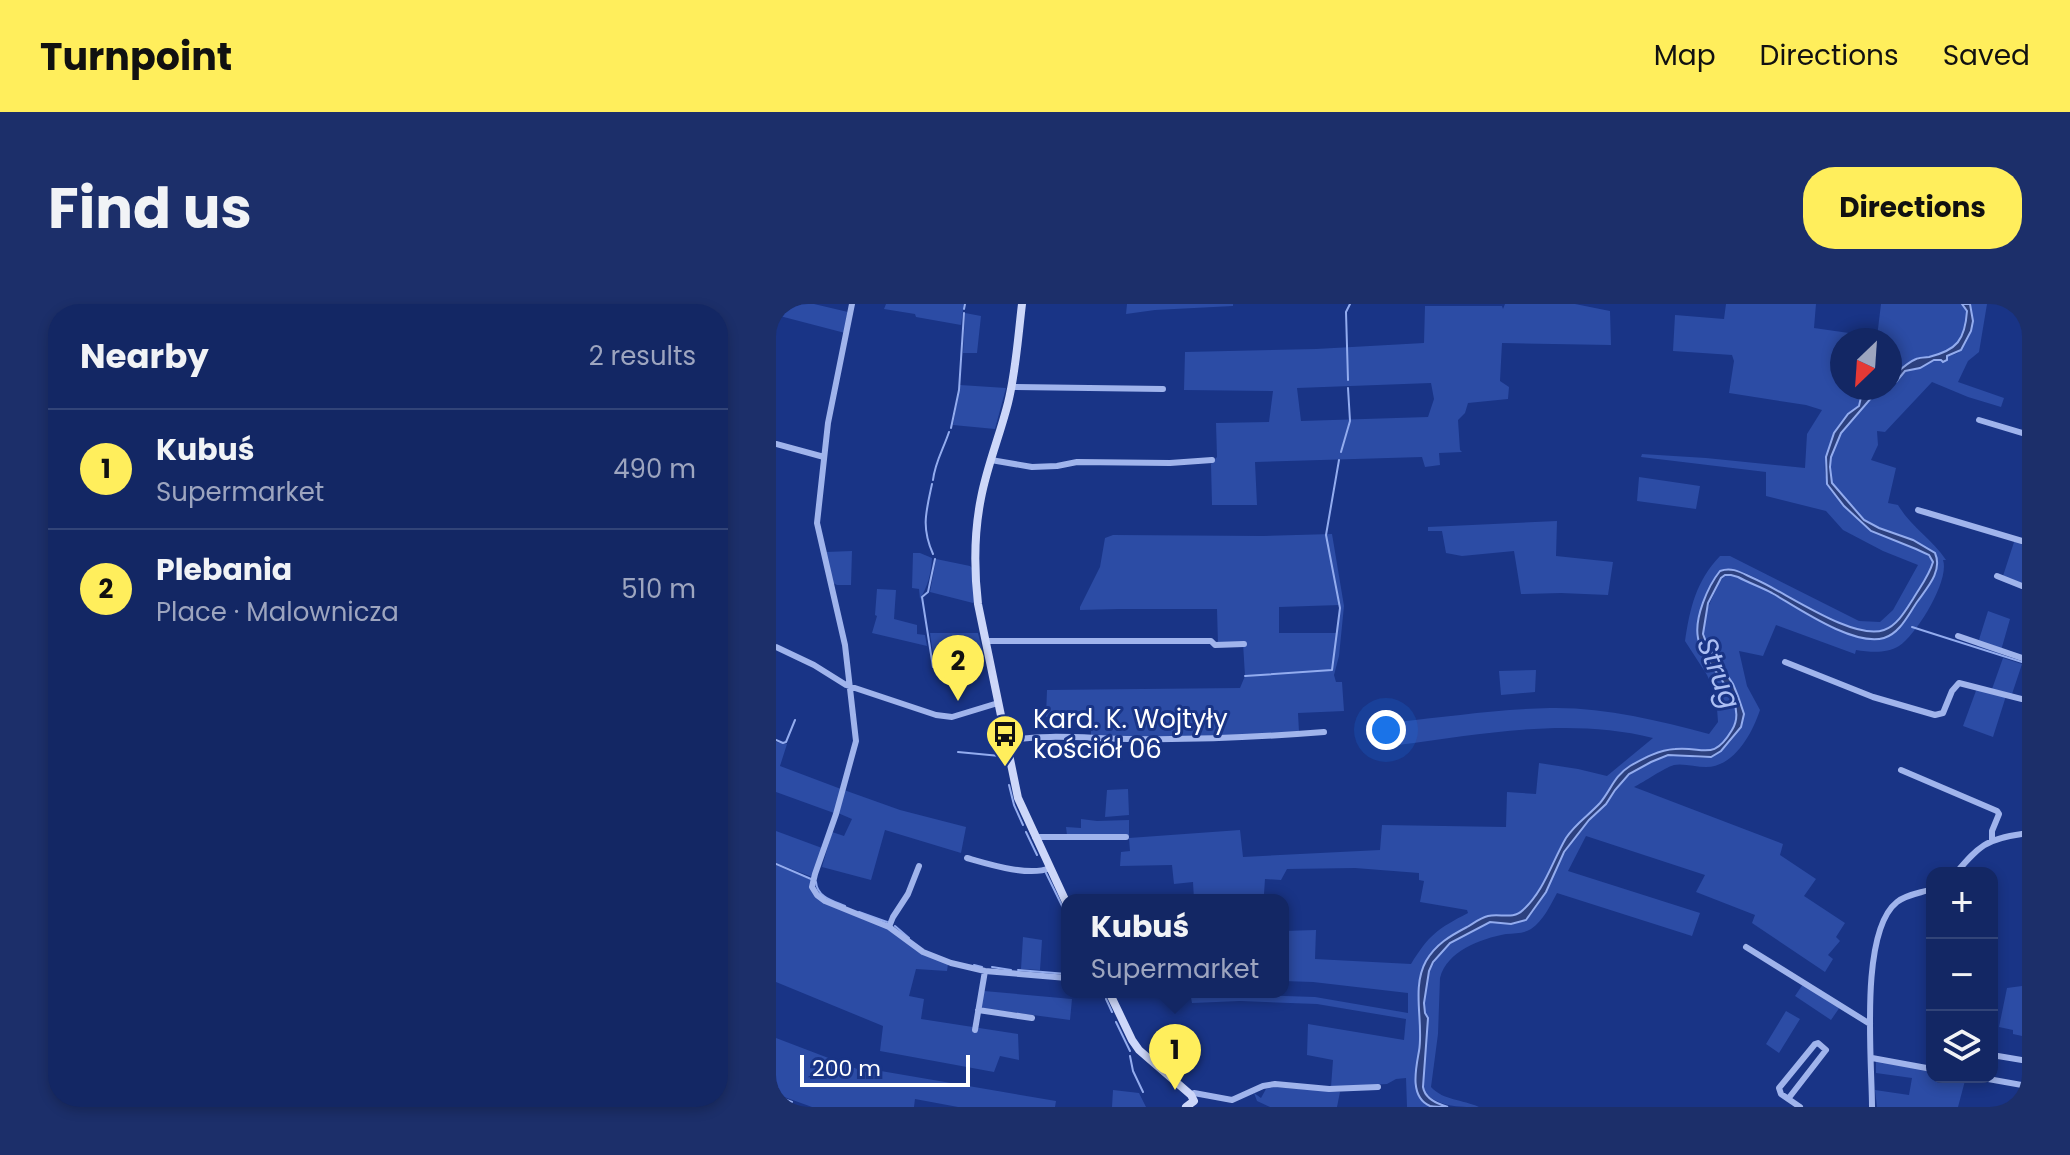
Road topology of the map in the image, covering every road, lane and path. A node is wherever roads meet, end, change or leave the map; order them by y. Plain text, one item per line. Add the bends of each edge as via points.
1 (852, 304) edge
2 (1022, 304) edge
3 (1011, 387) junction
4 (1163, 389) dead end
5 (1979, 420) dead end
6 (2022, 433) edge
7 (776, 444) edge
8 (824, 457) junction
9 (991, 460) junction
10 (1212, 460) dead end
11 (1918, 510) dead end
12 (2022, 541) edge
13 (1997, 576) dead end
14 (2022, 586) edge
15 (1958, 636) dead end
16 (986, 641) junction
17 (1244, 644) dead end
18 (776, 647) edge
19 (2022, 658) edge
20 (1785, 662) dead end
21 (851, 687) junction
22 (2022, 699) edge
23 (998, 703) junction
24 (1324, 732) dead end
25 (1006, 741) junction
26 (1901, 770) dead end
27 (2022, 834) edge
28 (1035, 837) junction
29 (1126, 837) dead end
30 (1992, 840) junction
31 (967, 858) dead end
32 (919, 866) dead end
33 (1961, 867) edge
34 (1050, 868) junction
35 (1926, 891) edge
36 (1062, 894) edge
37 (889, 927) junction
38 (1746, 947) dead end
39 (985, 971) junction
40 (1061, 977) edge
41 (1112, 998) edge
42 (978, 1010) junction
43 (1032, 1018) dead end
44 (1870, 1024) junction
45 (975, 1030) dead end
46 (1998, 1056) edge
47 (1872, 1058) junction
48 (2022, 1060) edge
49 (1926, 1068) edge
50 (1998, 1081) edge
51 (2022, 1085) edge
52 (1378, 1087) dead end
53 (1788, 1099) junction
54 (1192, 1102) edge
55 (1800, 1107) edge
56 (1872, 1107) edge

1 - 8 street
2 - 3 street
3 - 4 street
3 - 9 street
5 - 6 street
7 - 8 street
8 - 21 street via 817,528
9 - 10 street via 1032,467
9 - 16 street via 975,542
11 - 12 street
13 - 14 street
15 - 19 street
16 - 17 street
16 - 23 street
18 - 21 street
20 - 22 street via 1935,715 1943,713 1959,683
21 - 23 street via 947,717
21 - 37 street via 855,743 812,887 825,901
23 - 25 street
24 - 25 street via 1198,740
25 - 28 street via 1020,804
26 - 30 street via 1997,811
27 - 30 street
28 - 29 street
28 - 34 street
30 - 33 street
31 - 34 street via 1027,870
32 - 37 street
34 - 36 street
35 - 44 street via 1898,901 1883,923 1870,978
37 - 39 street via 937,959
38 - 44 street
39 - 40 street
39 - 42 street
41 - 54 street via 1139,1050
42 - 43 street
42 - 45 street
44 - 47 street
46 - 48 street
47 - 49 street
47 - 56 street
50 - 51 street
52 - 54 street via 1275,1084 1232,1100 1194,1093
53 - 53 street via 1826,1050 1818,1043 1779,1088
53 - 55 street

